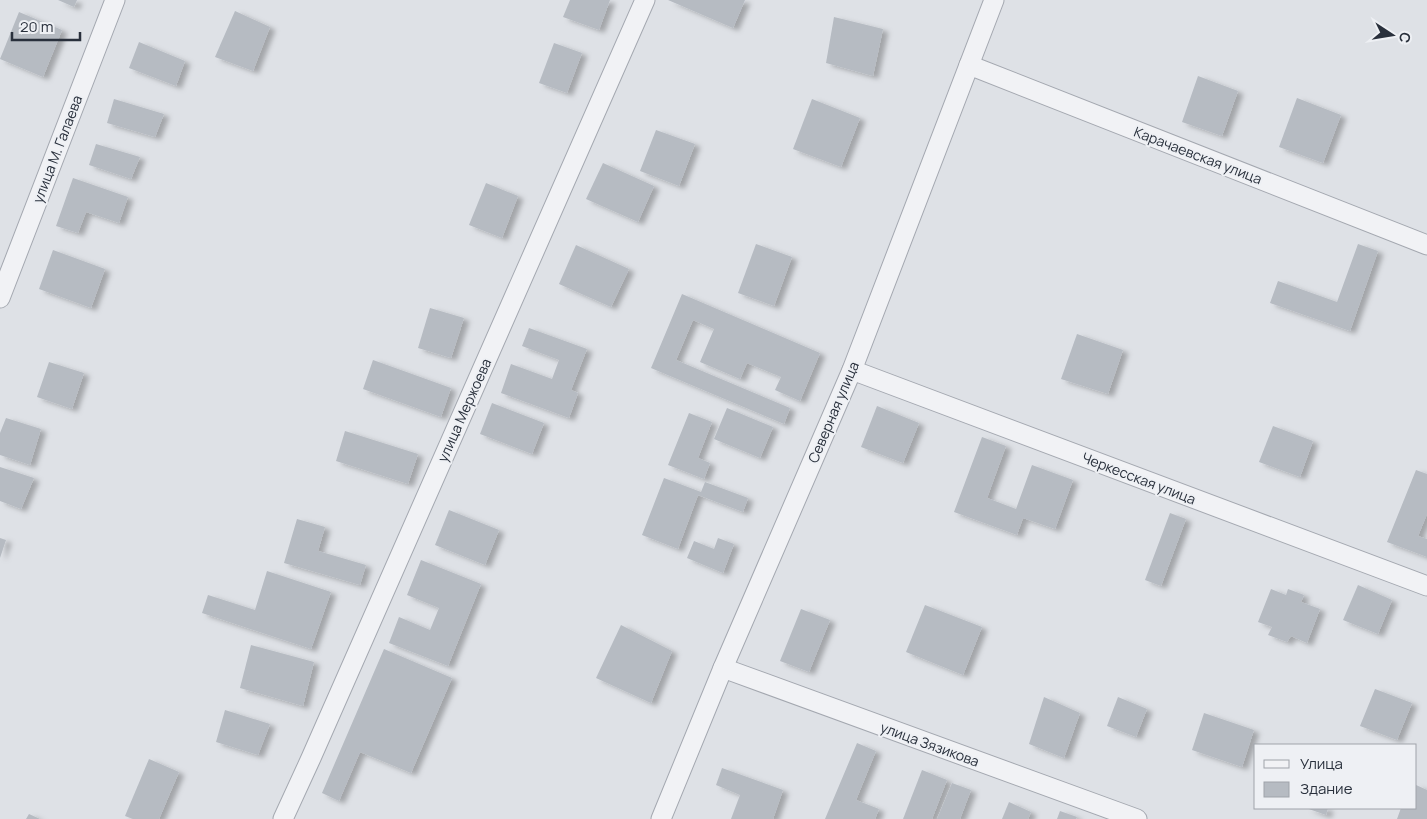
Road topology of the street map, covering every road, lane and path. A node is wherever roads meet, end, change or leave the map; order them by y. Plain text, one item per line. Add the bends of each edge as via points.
1 (115, 0) edge
2 (645, 0) edge
3 (994, 0) edge
4 (969, 65) junction
5 (1427, 244) edge
6 (0, 298) edge
7 (852, 370) junction
8 (1427, 586) edge
9 (723, 668) junction
10 (283, 819) edge
11 (661, 819) edge
12 (1137, 819) edge

1 - 6 street, улица М. Галаева
2 - 10 street, улица Мержоева
3 - 4 street, Северная улица
4 - 5 street, Карачаевская улица
4 - 7 street, Северная улица
7 - 8 street, Черкесская улица
7 - 9 street, Северная улица
9 - 11 street, Северная улица
9 - 12 street, улица Зязикова

